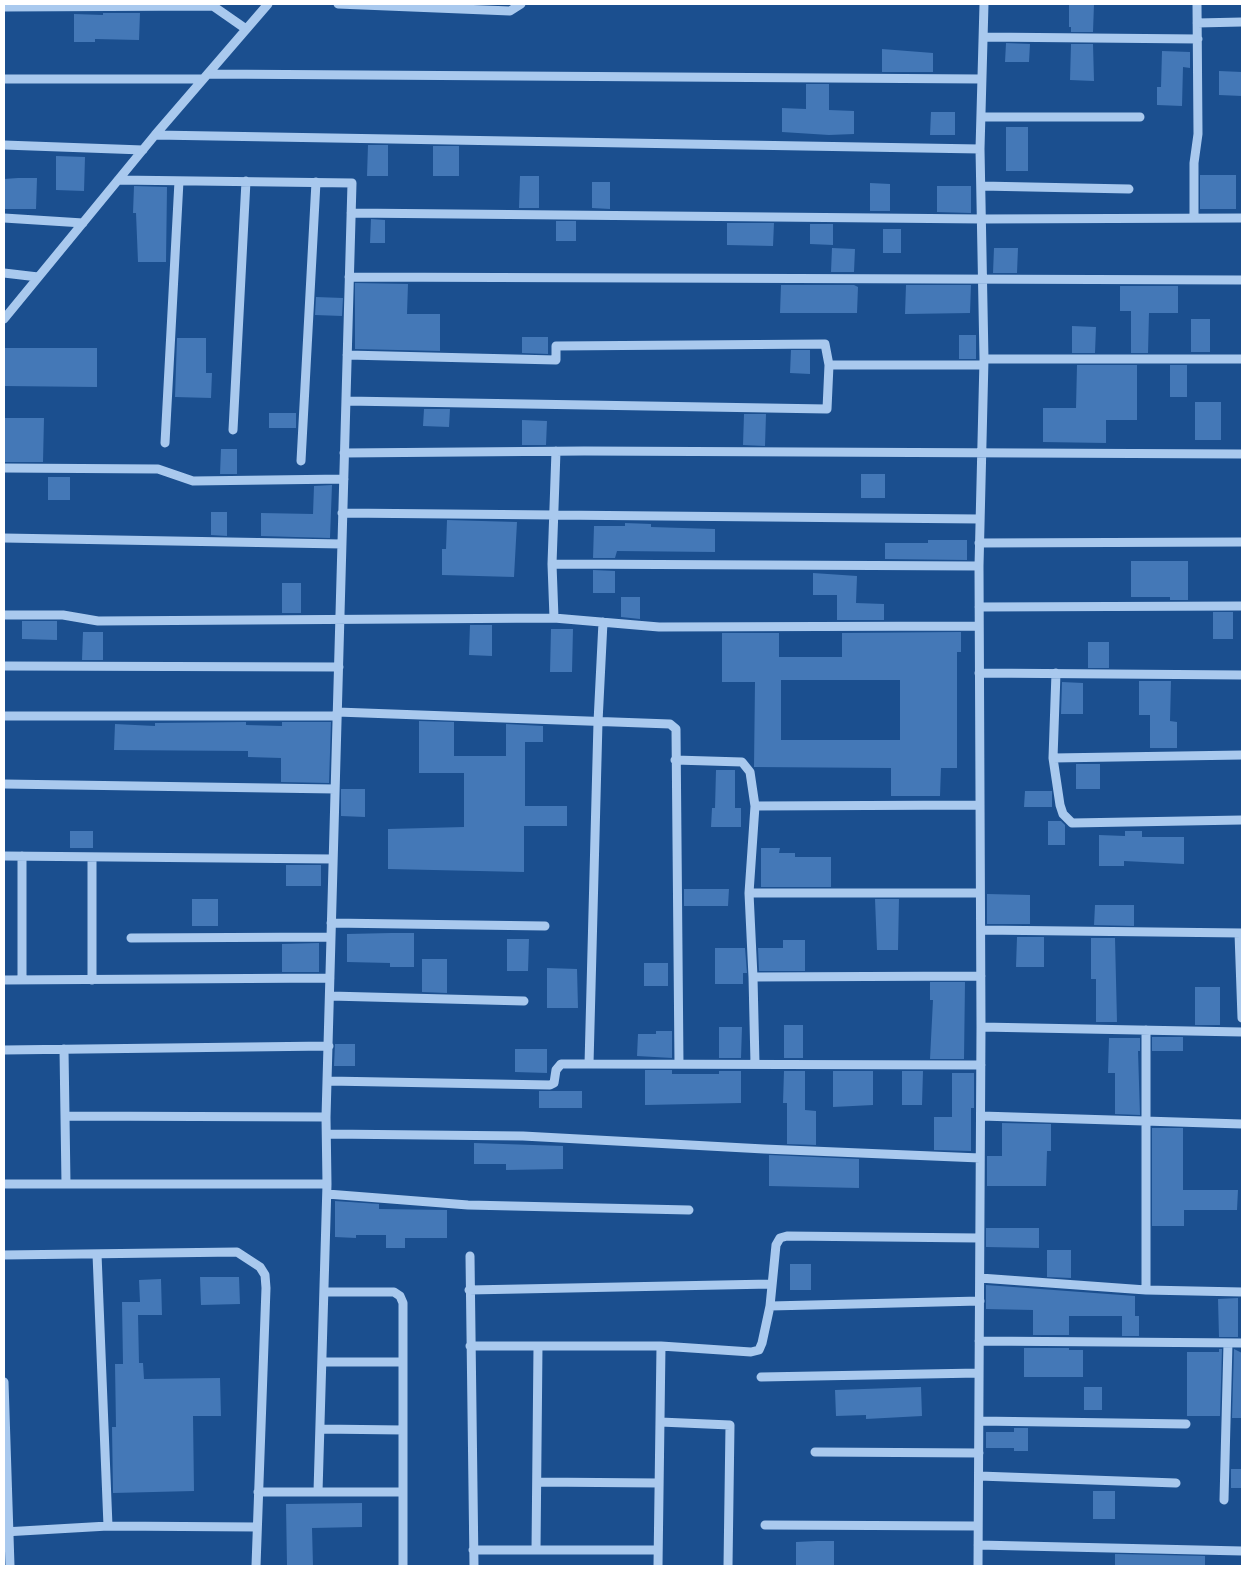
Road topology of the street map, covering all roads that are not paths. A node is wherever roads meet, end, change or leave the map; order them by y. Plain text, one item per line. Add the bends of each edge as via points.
1 (268, 4) edge
2 (338, 4) edge
3 (521, 4) edge
4 (984, 4) edge
5 (1197, 4) edge
6 (4, 8) edge
7 (1242, 22) edge
8 (1197, 23) junction
9 (246, 29) junction
10 (984, 38) junction
11 (1198, 39) junction
12 (205, 77) junction
13 (4, 79) edge
14 (982, 79) junction
15 (981, 117) junction
16 (1140, 118) dead end
17 (155, 135) junction
18 (4, 145) edge
19 (980, 149) junction
20 (143, 150) junction
21 (118, 180) junction
22 (179, 181) junction
23 (246, 181) junction
24 (316, 182) junction
25 (981, 186) junction
26 (1129, 189) dead end
27 (351, 213) junction
28 (4, 218) edge
29 (1194, 218) junction
30 (1242, 218) edge
31 (982, 219) junction
32 (83, 223) junction
33 (4, 273) edge
34 (38, 277) junction
35 (349, 277) junction
36 (984, 279) junction
37 (1242, 280) edge
38 (4, 319) edge
39 (347, 356) junction
40 (1242, 359) edge
41 (983, 362) junction
42 (829, 365) junction
43 (346, 401) junction
44 (233, 430) dead end
45 (165, 443) dead end
46 (556, 451) junction
47 (344, 453) junction
48 (980, 453) junction
49 (1242, 454) edge
50 (301, 461) dead end
51 (4, 468) edge
52 (344, 479) junction
53 (342, 513) junction
54 (554, 515) junction
55 (979, 519) junction
56 (4, 538) edge
57 (1242, 542) edge
58 (979, 543) junction
59 (342, 544) junction
60 (552, 564) junction
61 (979, 566) junction
62 (1242, 606) edge
63 (979, 607) junction
64 (4, 615) edge
65 (554, 618) junction
66 (340, 621) junction
67 (603, 622) junction
68 (979, 626) junction
69 (4, 666) edge
70 (338, 667) junction
71 (979, 672) junction
72 (1056, 674) junction
73 (1242, 675) edge
74 (337, 714) junction
75 (4, 716) edge
76 (598, 722) junction
77 (1242, 755) edge
78 (1053, 758) junction
79 (675, 760) junction
80 (4, 784) edge
81 (335, 789) junction
82 (980, 805) junction
83 (755, 806) junction
84 (1242, 820) edge
85 (4, 856) edge
86 (22, 856) junction
87 (92, 858) junction
88 (333, 859) junction
89 (750, 893) junction
90 (980, 893) junction
91 (331, 923) junction
92 (545, 926) dead end
93 (981, 930) junction
94 (1240, 933) edge
95 (131, 938) dead end
96 (331, 938) junction
97 (981, 976) junction
98 (752, 977) junction
99 (330, 978) junction
100 (4, 980) edge
101 (22, 980) junction
102 (92, 980) junction
103 (330, 996) junction
104 (524, 1001) dead end
105 (1242, 1018) edge
106 (981, 1028) junction
107 (1146, 1030) junction
108 (1242, 1032) edge
109 (329, 1046) junction
110 (64, 1049) junction
111 (4, 1050) edge
112 (590, 1064) junction
113 (679, 1064) junction
114 (755, 1064) junction
115 (981, 1065) junction
116 (328, 1081) junction
117 (65, 1116) junction
118 (981, 1116) junction
119 (326, 1117) junction
120 (1145, 1120) junction
121 (1242, 1124) edge
122 (328, 1134) junction
123 (980, 1158) junction
124 (4, 1184) edge
125 (66, 1184) junction
126 (327, 1184) junction
127 (327, 1194) junction
128 (689, 1210) dead end
129 (978, 1238) junction
130 (97, 1254) junction
131 (4, 1255) edge
132 (470, 1256) dead end
133 (980, 1278) junction
134 (772, 1284) junction
135 (469, 1290) junction
136 (1146, 1290) junction
137 (324, 1292) junction
138 (1242, 1292) edge
139 (980, 1301) junction
140 (770, 1306) junction
141 (979, 1341) junction
142 (1228, 1343) junction
143 (1242, 1343) edge
144 (470, 1346) junction
145 (538, 1346) junction
146 (661, 1346) junction
147 (322, 1362) junction
148 (403, 1362) junction
149 (979, 1373) junction
150 (761, 1376) dead end
151 (4, 1382) edge
152 (979, 1421) junction
153 (660, 1422) junction
154 (1186, 1424) dead end
155 (320, 1429) junction
156 (403, 1430) junction
157 (815, 1452) dead end
158 (979, 1453) junction
159 (979, 1476) junction
160 (537, 1482) junction
161 (1176, 1483) dead end
162 (659, 1484) junction
163 (258, 1492) junction
164 (318, 1492) junction
165 (403, 1492) junction
166 (1224, 1500) dead end
167 (765, 1525) dead end
168 (108, 1526) junction
169 (978, 1526) junction
170 (257, 1527) junction
171 (7, 1532) edge
172 (978, 1545) junction
173 (473, 1550) junction
174 (536, 1550) junction
175 (658, 1550) junction
176 (1242, 1551) edge
177 (10, 1566) edge
178 (256, 1566) edge
179 (403, 1566) edge
180 (474, 1566) edge
181 (658, 1566) edge
182 (728, 1566) edge
183 (978, 1566) edge

1 - 9 street
2 - 3 street via 510,11
4 - 10 street
5 - 8 street
6 - 9 street via 213,6
7 - 8 street
8 - 11 street
9 - 12 street
10 - 11 street
10 - 14 street
11 - 29 street
12 - 13 street
12 - 14 street
12 - 17 street
14 - 15 street
15 - 16 street
15 - 19 street
17 - 19 street
17 - 20 street
18 - 20 street
19 - 25 street
20 - 21 street
21 - 22 street
21 - 32 street
22 - 23 street
22 - 45 street
23 - 24 street
23 - 44 street
24 - 27 street via 352,183
24 - 50 street
25 - 26 street
25 - 31 street
27 - 31 street
27 - 35 street
28 - 32 street
29 - 30 street
29 - 31 street
31 - 36 street
32 - 34 street
33 - 34 street
34 - 38 street
35 - 36 street
35 - 39 street
36 - 37 street
36 - 41 street
39 - 42 street via 556,360 556,346 825,344
39 - 43 street
40 - 41 street
41 - 42 street
41 - 48 street
42 - 43 street via 827,409
43 - 47 street
46 - 47 street
46 - 48 street
46 - 54 street
47 - 52 street
48 - 49 street
48 - 55 street
51 - 52 street via 158,469 193,481
52 - 53 street
53 - 54 street
53 - 59 street
54 - 55 street
54 - 60 street
55 - 58 street
56 - 59 street
57 - 58 street
58 - 61 street
59 - 66 street
60 - 61 street
60 - 65 street
61 - 63 street
62 - 63 street
63 - 68 street
64 - 66 street via 64,615 98,621
65 - 66 street
65 - 67 street
66 - 70 street
67 - 68 street via 659,626
67 - 76 street
68 - 71 street
69 - 70 street
70 - 74 street
71 - 72 street
71 - 82 street
72 - 73 street
72 - 78 street
74 - 75 street
74 - 76 street
74 - 81 street
76 - 79 street via 670,724 676,729
76 - 112 street
77 - 78 street
78 - 84 street via 1060,805 1072,823
79 - 83 street via 742,762 750,772
79 - 113 street
80 - 81 street
81 - 88 street
82 - 83 street
82 - 90 street
83 - 89 street
85 - 86 street
86 - 87 street
86 - 101 street
87 - 88 street
87 - 102 street
88 - 91 street
89 - 90 street
89 - 98 street
90 - 93 street
91 - 92 street
91 - 96 street
93 - 94 street
93 - 97 street
94 - 105 street
95 - 96 street
96 - 99 street
97 - 98 street
97 - 106 street
98 - 114 street
99 - 102 street
99 - 103 street
100 - 101 street
101 - 102 street
103 - 104 street
103 - 109 street
106 - 107 street
106 - 115 street
107 - 108 street
107 - 120 street
109 - 110 street
109 - 116 street
110 - 111 street
110 - 117 street
112 - 113 street
112 - 116 street via 561,1064 550,1086
113 - 114 street
114 - 115 street
115 - 118 street
116 - 119 street
117 - 119 street
117 - 125 street
118 - 120 street
118 - 123 street
119 - 122 street
120 - 121 street
120 - 136 street
122 - 123 street via 523,1136
122 - 126 street
123 - 129 street
124 - 125 street
125 - 126 street
126 - 127 street
127 - 128 street via 468,1205
127 - 137 street
129 - 133 street
129 - 134 street via 787,1236 780,1238 776,1245
130 - 131 street
130 - 163 street via 237,1252 260,1267 265,1275 266,1288
130 - 168 street
132 - 135 street
133 - 136 street
133 - 139 street
134 - 135 street
134 - 140 street
135 - 144 street
136 - 138 street
137 - 147 street
137 - 148 street via 394,1292 400,1296 403,1303
139 - 140 street
139 - 141 street
140 - 146 street via 758,1350
141 - 142 street
141 - 149 street
142 - 143 street
142 - 166 street
144 - 145 street
144 - 173 street
145 - 146 street
145 - 160 street
146 - 153 street
147 - 148 street
147 - 155 street
148 - 156 street
149 - 150 street
149 - 152 street
151 - 171 street
152 - 154 street
152 - 158 street
153 - 162 street
153 - 182 street via 730,1425
155 - 156 street
155 - 164 street
156 - 165 street
157 - 158 street
158 - 159 street
159 - 161 street
159 - 169 street
160 - 162 street
160 - 174 street
162 - 175 street
163 - 164 street
163 - 170 street
164 - 165 street
165 - 179 street
167 - 169 street
168 - 170 street
168 - 171 street
169 - 172 street
170 - 178 street
171 - 177 street
172 - 176 street
172 - 183 street
173 - 174 street
173 - 180 street
174 - 175 street
175 - 181 street

